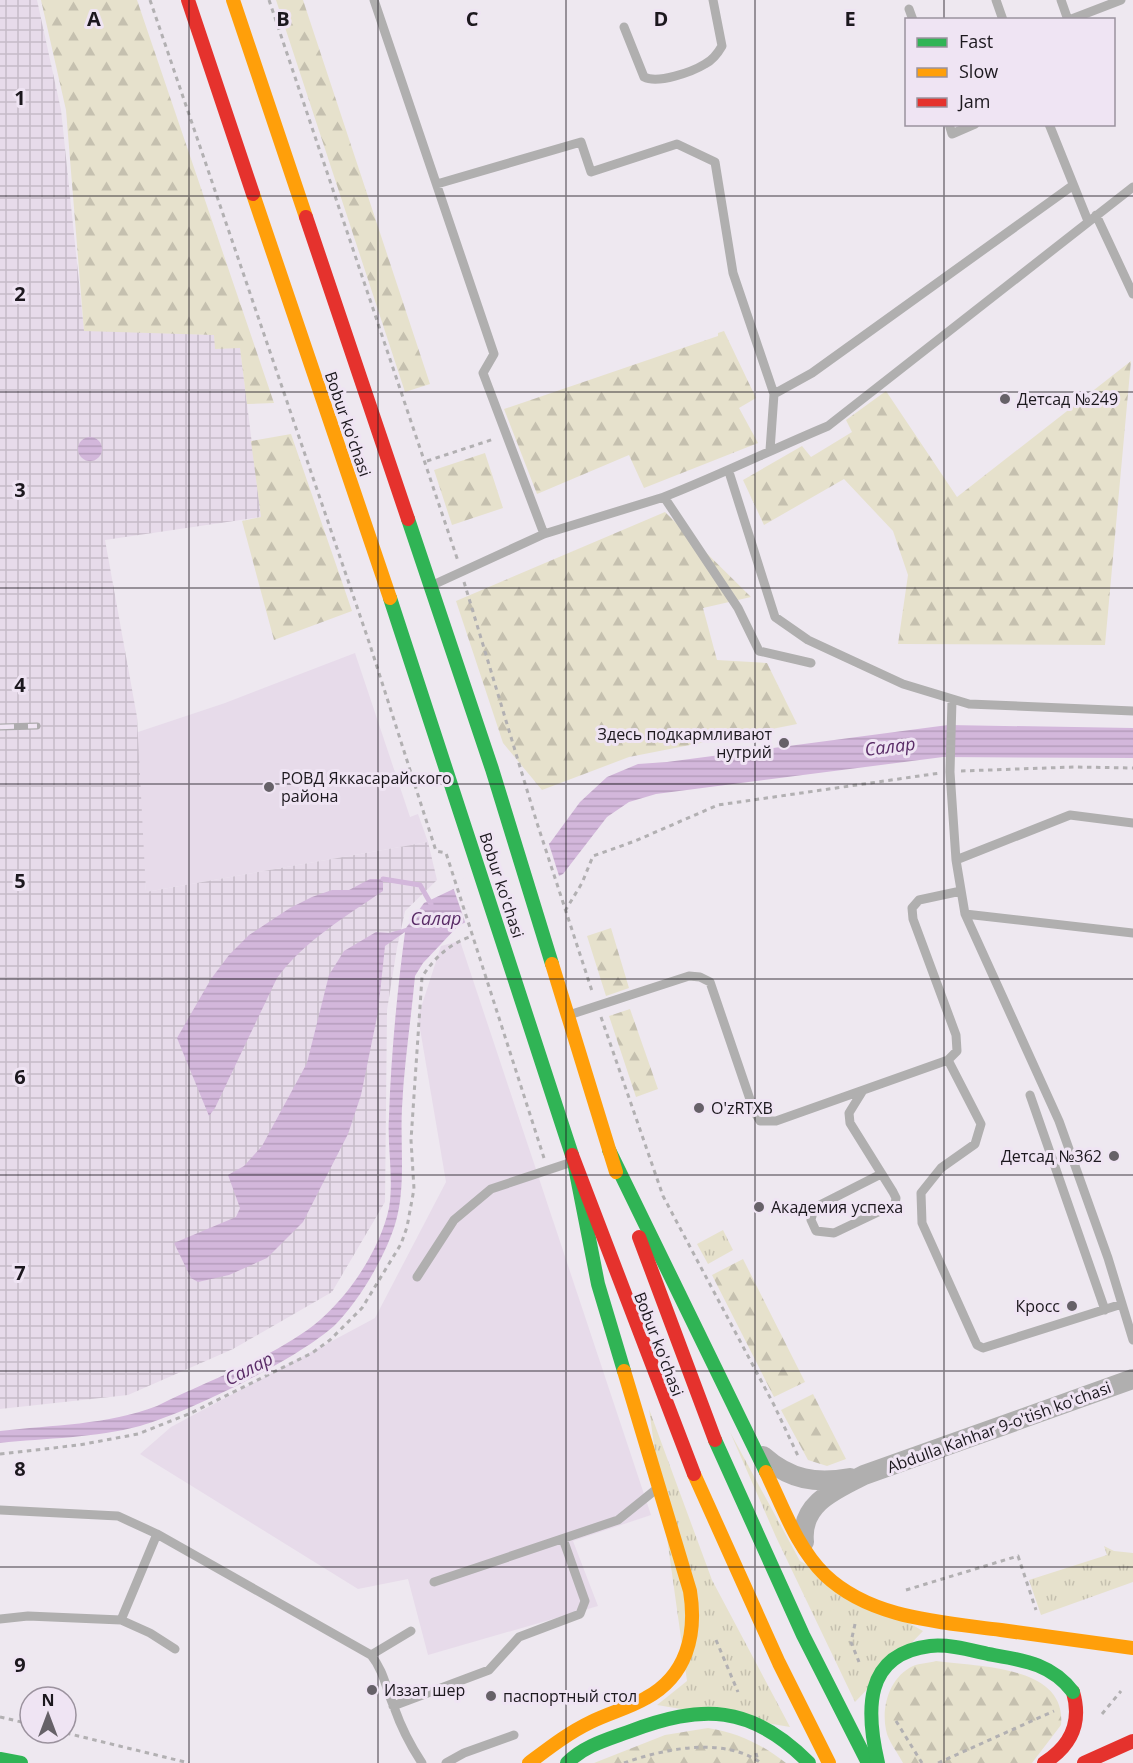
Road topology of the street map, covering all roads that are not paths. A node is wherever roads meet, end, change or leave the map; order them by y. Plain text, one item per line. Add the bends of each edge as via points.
1 (188, 0) edge
2 (233, 0) edge
3 (374, 0) edge
4 (713, 0) edge
5 (996, 0) edge
6 (1061, 0) edge
7 (1121, 0) edge
8 (909, 9) dead end
9 (912, 18) edge
10 (1002, 18) edge
11 (1068, 18) edge
12 (1074, 18) edge
13 (624, 27) dead end
14 (950, 126) edge
15 (970, 126) edge
16 (1050, 126) edge
17 (437, 184) junction
18 (1072, 186) junction
19 (1133, 187) edge
20 (1092, 218) junction
21 (1133, 294) edge
22 (774, 394) junction
23 (770, 450) junction
24 (729, 472) junction
25 (664, 497) junction
26 (544, 534) junction
27 (430, 586) junction
28 (812, 663) dead end
29 (952, 700) junction
30 (1133, 711) edge
31 (492, 769) junction
32 (451, 781) junction
33 (1133, 823) edge
34 (956, 860) junction
35 (961, 891) junction
36 (965, 914) junction
37 (1133, 933) edge
38 (567, 1015) junction
39 (948, 1060) junction
40 (862, 1092) junction
41 (1030, 1095) dead end
42 (609, 1150) junction
43 (574, 1162) junction
44 (881, 1174) junction
45 (417, 1277) dead end
46 (1122, 1304) junction
47 (1105, 1310) junction
48 (1133, 1340) edge
49 (1133, 1379) edge
50 (754, 1447) junction
51 (864, 1475) junction
52 (660, 1490) junction
53 (0, 1510) edge
54 (157, 1534) junction
55 (563, 1539) junction
56 (807, 1555) junction
57 (434, 1582) dead end
58 (0, 1619) edge
59 (121, 1620) junction
60 (411, 1630) dead end
61 (1133, 1647) edge
62 (175, 1649) dead end
63 (370, 1655) junction
64 (393, 1706) junction
65 (514, 1735) dead end
66 (1133, 1741) edge
67 (0, 1759) edge
68 (21, 1763) edge
69 (422, 1763) edge
70 (446, 1763) edge
71 (529, 1763) edge
72 (567, 1763) edge
73 (809, 1763) edge
74 (829, 1763) edge
75 (867, 1763) edge
76 (878, 1763) edge
77 (1044, 1763) edge
78 (1084, 1763) edge

1 - 32 main road, Bobur ko'chasi
2 - 27 main road, Bobur ko'chasi
3 - 17 lane
4 - 13 lane via 722,46 706,64 679,74 650,80 644,77
5 - 10 lane
6 - 11 lane
7 - 12 lane
8 - 9 lane
14 - 15 lane via 952,134
16 - 18 lane
17 - 22 lane via 580,142 591,172 677,144 715,162 733,273
17 - 26 lane via 494,354 483,373
18 - 20 lane
18 - 22 lane via 813,373
19 - 20 lane
20 - 21 lane
20 - 23 lane via 828,426
22 - 23 lane
23 - 24 lane
24 - 25 lane
24 - 29 lane via 775,617 808,640 903,684
25 - 26 lane
25 - 28 lane via 738,608 759,651
26 - 27 lane
27 - 31 main road, Bobur ko'chasi
29 - 30 lane via 987,707
29 - 34 lane via 950,772
31 - 32 main road via 477,788
31 - 38 main road, Bobur ko'chasi
32 - 43 main road, Bobur ko'chasi
33 - 34 lane via 1070,815
34 - 35 lane
35 - 36 lane
35 - 39 lane via 919,900 912,908 956,1035 957,1051
36 - 37 lane
36 - 46 lane via 1059,1121
38 - 40 lane via 689,976 700,977 710,982 760,1121 776,1121
38 - 42 main road, Bobur ko'chasi
39 - 40 lane
39 - 47 lane via 981,1124 975,1144 942,1168 921,1193 922,1223 977,1345 983,1348
40 - 44 lane via 849,1113 850,1122
41 - 47 lane
42 - 50 main road
42 - 75 main road, Bobur ko'chasi via 669,1326 712,1435
43 - 45 lane via 491,1190 454,1220
43 - 52 main road via 598,1284
43 - 74 main road, Bobur ko'chasi via 681,1445 779,1663
44 - 44 lane via 896,1198 895,1204 834,1233 816,1231 811,1220 814,1208
46 - 47 lane
46 - 48 lane
49 - 51 street, Abdulla Kahhar 9-o'tish ko'chasi
50 - 51 street, Abdulla Kahhar 9-o'tish ko'chasi via 776,1466 805,1479 820,1482
50 - 56 main road
51 - 56 street, Abdulla Kahhar 9-o'tish ko'chasi via 812,1508 803,1527
52 - 55 lane via 651,1492 618,1520
52 - 71 main road via 694,1610 693,1635 685,1658 659,1690 584,1725
53 - 54 lane via 118,1516
54 - 59 lane
54 - 63 lane
55 - 57 lane
55 - 64 lane via 585,1601 580,1614 519,1637 489,1670
56 - 61 main road via 847,1593 888,1611 914,1618
58 - 59 lane via 28,1616
59 - 62 lane
60 - 63 lane
63 - 64 lane via 381,1667
64 - 69 lane
65 - 70 lane
66 - 78 main road
67 - 68 main road
72 - 73 main road, bridge via 590,1745 667,1717 700,1713 723,1714 757,1724 788,1742
76 - 77 main road, bridge via 869,1728 870,1696 885,1668 912,1650 932,1646 1038,1663 1058,1673 1073,1692 1077,1707 1074,1733 1063,1750

